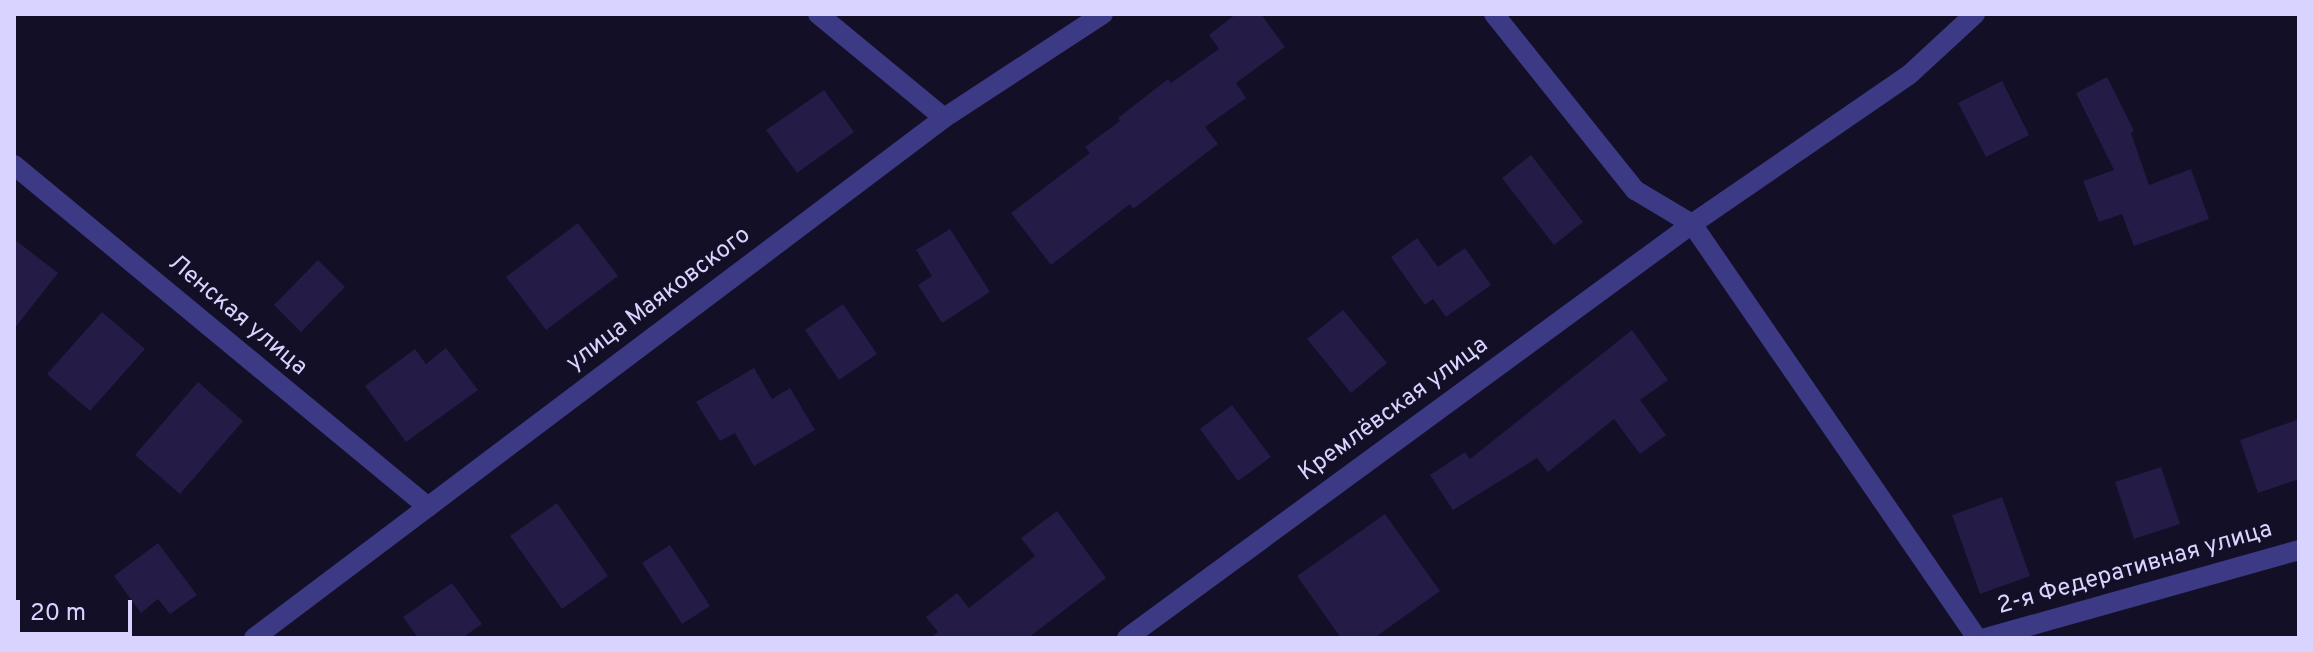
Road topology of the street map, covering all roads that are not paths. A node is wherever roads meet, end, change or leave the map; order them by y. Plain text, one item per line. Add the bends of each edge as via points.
1 (818, 14) edge
2 (1103, 14) edge
3 (1494, 14) edge
4 (1975, 14) edge
5 (944, 118) junction
6 (14, 165) edge
7 (1692, 224) junction
8 (428, 507) junction
9 (2299, 550) edge
10 (254, 638) edge
11 (1127, 638) edge
12 (1977, 638) edge
13 (1986, 638) edge

1 - 5 street
2 - 5 street, улица Маяковского
3 - 7 street via 1635,190
4 - 7 street, Кремлёвская улица via 1909,75
5 - 8 street, улица Маяковского
6 - 8 street, Ленская улица
7 - 11 street, Кремлёвская улица
7 - 12 street
8 - 10 street, улица Маяковского
9 - 13 street, 2-я Федеративная улица

